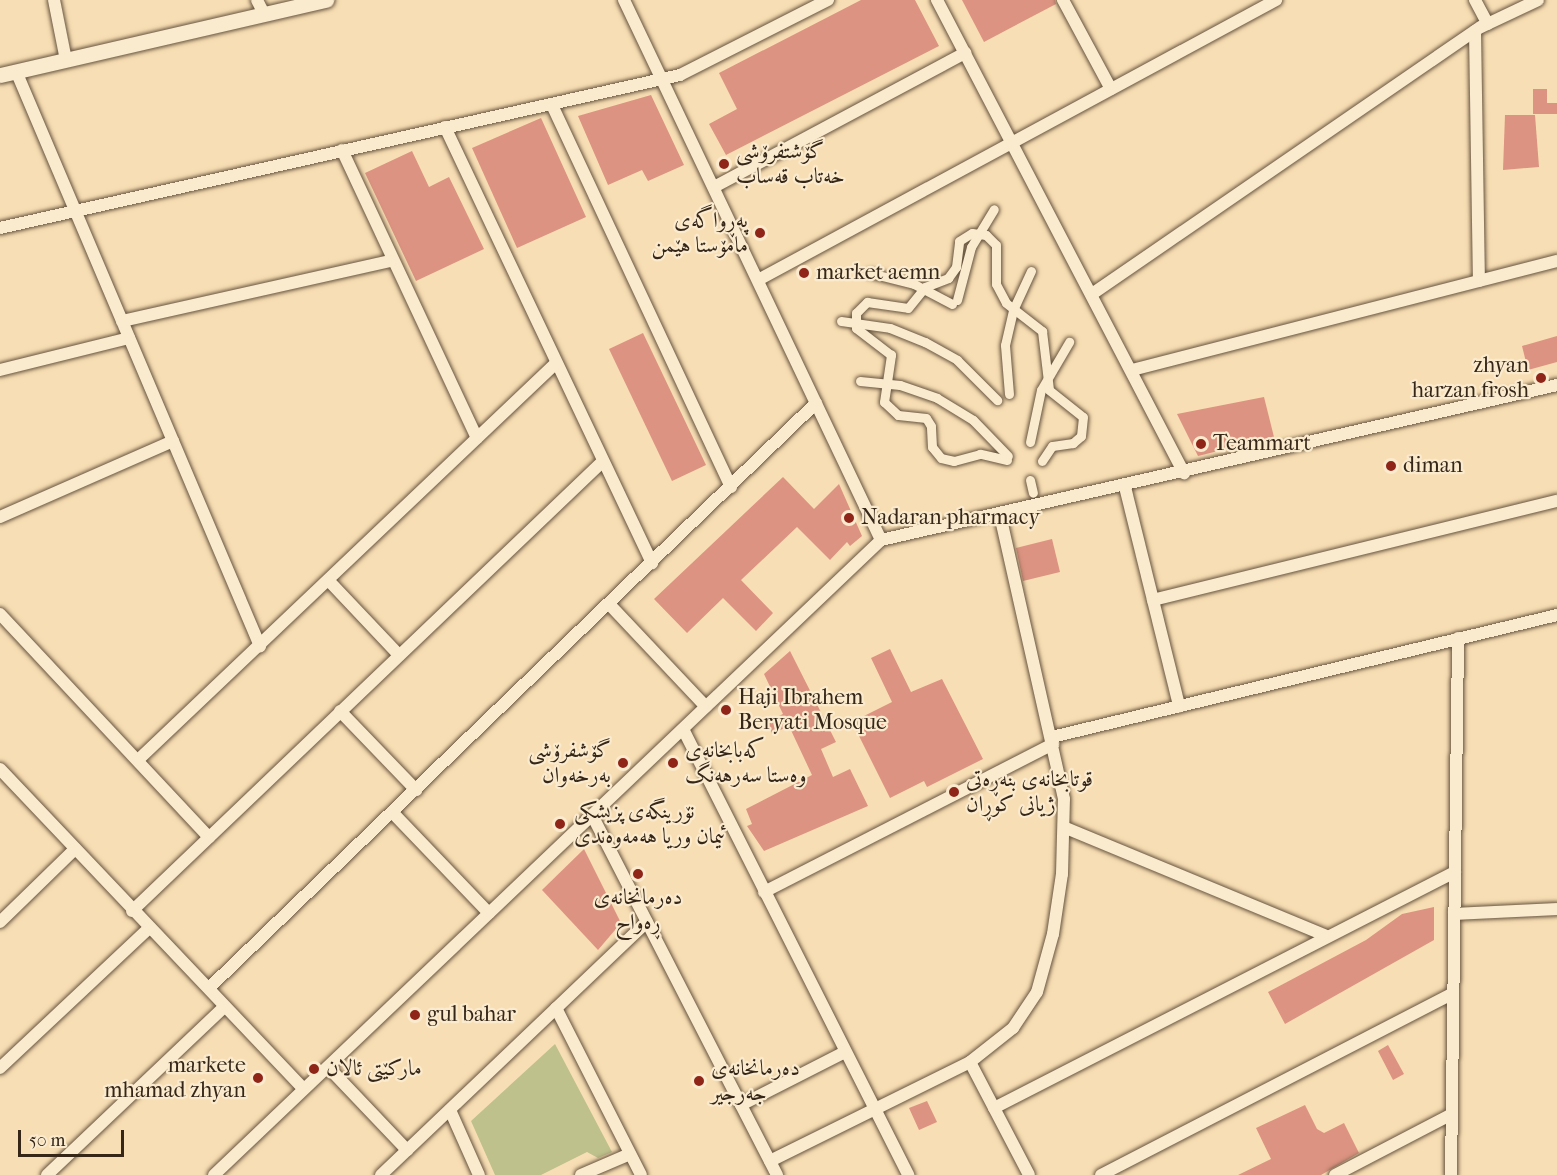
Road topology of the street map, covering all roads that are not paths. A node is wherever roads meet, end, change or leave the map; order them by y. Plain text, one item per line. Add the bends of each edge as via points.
1 (54, 0) edge
2 (326, 0) edge
3 (624, 0) edge
4 (828, 0) edge
5 (937, 0) edge
6 (1063, 0) edge
7 (1276, 0) edge
8 (1475, 0) edge
9 (1538, 0) edge
10 (261, 7) edge
11 (1488, 24) junction
12 (1475, 31) junction
13 (965, 53) junction
14 (66, 60) junction
15 (16, 71) junction
16 (0, 75) edge
17 (662, 80) junction
18 (1111, 89) junction
19 (552, 105) junction
20 (445, 127) junction
21 (1012, 143) junction
22 (342, 150) junction
23 (714, 188) junction
24 (994, 209) dead end
25 (76, 212) junction
26 (0, 228) edge
27 (978, 233) junction
28 (390, 261) junction
29 (1557, 261) edge
30 (1031, 271) dead end
31 (870, 273) dead end
32 (758, 280) junction
33 (1479, 281) junction
34 (924, 289) junction
35 (1092, 294) junction
36 (1013, 310) junction
37 (122, 321) junction
38 (842, 321) dead end
39 (855, 322) junction
40 (129, 339) junction
41 (1070, 342) dead end
42 (556, 363) junction
43 (0, 370) edge
44 (1132, 370) junction
45 (860, 381) dead end
46 (1045, 381) junction
47 (884, 383) junction
48 (1557, 385) edge
49 (1009, 394) dead end
50 (998, 399) dead end
51 (816, 403) junction
52 (477, 438) junction
53 (173, 441) junction
54 (1030, 442) dead end
55 (603, 460) junction
56 (1042, 461) dead end
57 (1184, 473) junction
58 (1030, 480) dead end
59 (730, 487) junction
60 (1125, 487) junction
61 (1033, 493) dead end
62 (1557, 501) edge
63 (1000, 516) junction
64 (0, 517) edge
65 (881, 540) junction
66 (652, 563) junction
67 (329, 581) junction
68 (1153, 600) junction
69 (609, 604) junction
70 (0, 614) edge
71 (1557, 615) edge
72 (1458, 638) junction
73 (260, 646) junction
74 (399, 655) junction
75 (1179, 706) junction
76 (706, 707) junction
77 (340, 711) junction
78 (683, 729) junction
79 (1053, 740) junction
80 (138, 760) junction
81 (0, 769) edge
82 (416, 790) junction
83 (392, 812) junction
84 (592, 815) junction
85 (1066, 828) junction
86 (209, 837) junction
87 (75, 849) junction
88 (1455, 872) junction
89 (764, 892) junction
90 (1557, 909) edge
91 (132, 911) junction
92 (489, 913) junction
93 (1454, 914) junction
94 (0, 922) edge
95 (647, 922) junction
96 (149, 928) junction
97 (1327, 936) junction
98 (209, 988) junction
99 (1454, 993) junction
100 (224, 1007) junction
101 (556, 1008) junction
102 (845, 1052) junction
103 (970, 1062) junction
104 (328, 1067) junction
105 (0, 1068) edge
106 (304, 1089) junction
107 (741, 1105) junction
108 (994, 1108) junction
109 (874, 1109) junction
110 (450, 1110) junction
111 (1452, 1114) junction
112 (407, 1150) junction
113 (630, 1154) junction
114 (770, 1161) junction
115 (596, 1172) edge
116 (47, 1175) edge
117 (214, 1175) edge
118 (381, 1175) edge
119 (479, 1175) edge
120 (581, 1175) edge
121 (641, 1175) edge
122 (777, 1175) edge
123 (908, 1175) edge
124 (1029, 1175) edge
125 (1101, 1175) edge
126 (1335, 1175) edge
127 (1451, 1175) edge

1 - 14 street
2 - 10 street
3 - 17 street
4 - 17 street via 709,64
5 - 13 street
6 - 18 street
7 - 18 street
8 - 11 street
9 - 11 street
10 - 14 street
11 - 12 street
12 - 33 street
12 - 35 street
13 - 21 street
13 - 23 street
14 - 15 street
15 - 16 street
15 - 25 street
17 - 19 street
17 - 23 street
18 - 21 street
19 - 20 street
19 - 59 street
20 - 22 street
20 - 42 street
21 - 32 street
21 - 35 street
22 - 25 street
22 - 28 street
23 - 32 street
24 - 27 street
25 - 26 street
25 - 37 street
27 - 34 street via 959,242 956,267 948,278
27 - 34 street via 955,302
27 - 36 street via 996,244 996,284
28 - 37 street
28 - 52 street
29 - 33 street
30 - 36 street
31 - 34 street
32 - 51 street
33 - 44 street
34 - 39 street via 908,308 867,302 856,313
35 - 44 street
36 - 46 street via 1042,331 1048,355
36 - 49 street via 1005,345
37 - 40 street
38 - 39 street
39 - 47 street via 860,334 884,345 891,355 892,369
39 - 50 street via 906,334 939,349
40 - 43 street
40 - 53 street
41 - 46 street
42 - 52 street
42 - 55 street
44 - 57 street
45 - 47 street
46 - 54 street
46 - 56 street via 1055,396 1077,407 1084,424 1078,439 1052,446
47 - 47 street via 882,396 888,409 929,422 932,447 941,458 954,461 980,454 1008,458 957,410 918,390
48 - 57 street
51 - 59 street
51 - 65 street
52 - 67 street
53 - 64 street
53 - 73 street
55 - 66 street
55 - 74 street
57 - 60 street
58 - 61 street
59 - 66 street
60 - 63 street
60 - 68 street
62 - 68 street
63 - 65 street
63 - 79 street
65 - 76 street
66 - 69 street
67 - 73 street
67 - 74 street
68 - 75 street
69 - 76 street
69 - 82 street
70 - 80 street
71 - 72 street
72 - 75 street
72 - 88 street
73 - 80 street
74 - 77 street
75 - 79 street
76 - 78 street
77 - 82 street
77 - 86 street
78 - 84 street
78 - 89 street
79 - 85 street
79 - 89 street
80 - 86 street
81 - 87 street
82 - 83 street
83 - 92 street
83 - 98 street
84 - 92 street
84 - 95 street
85 - 97 street
85 - 103 street via 1053,934 1037,992 1013,1028
86 - 91 street
87 - 91 street
87 - 94 street
88 - 93 street
88 - 97 street
89 - 102 street
90 - 93 street
91 - 96 street
92 - 104 street
93 - 99 street
95 - 101 street
95 - 107 street
96 - 98 street
96 - 105 street
97 - 108 street
98 - 100 street
99 - 111 street
99 - 125 street
100 - 106 street
100 - 116 street
101 - 110 street
101 - 113 street
102 - 107 street
102 - 109 street
103 - 108 street
103 - 109 street
104 - 106 street
104 - 112 street
106 - 117 street
107 - 114 street
108 - 124 street
109 - 114 street
109 - 123 street
110 - 112 street
110 - 119 street
111 - 126 street
111 - 127 street
112 - 118 street
113 - 115 street
113 - 121 street
114 - 122 street
115 - 120 street

